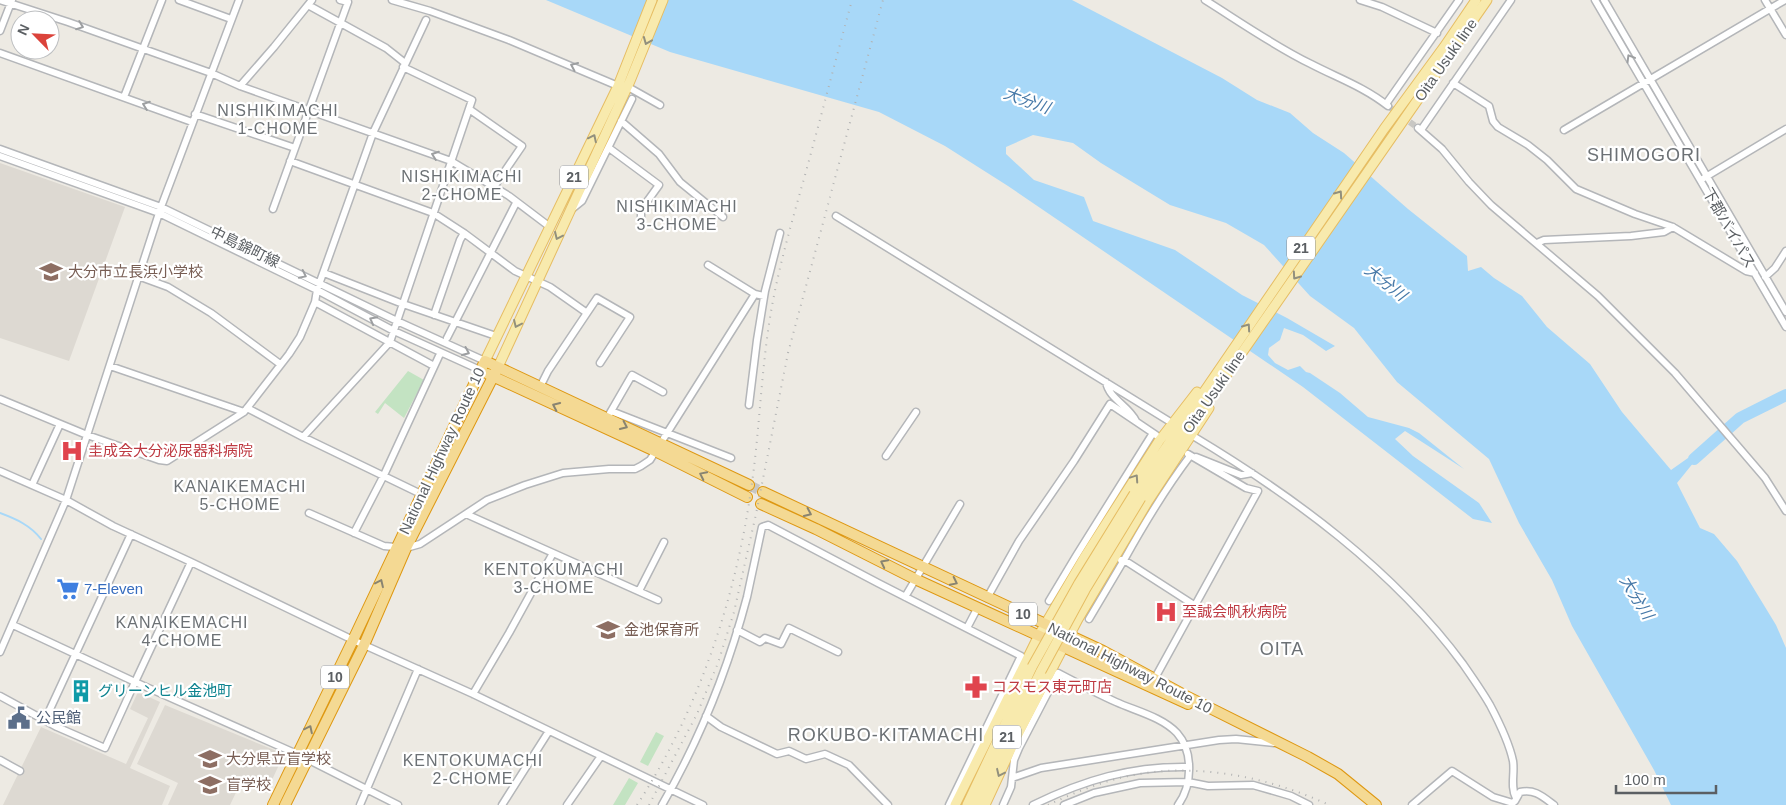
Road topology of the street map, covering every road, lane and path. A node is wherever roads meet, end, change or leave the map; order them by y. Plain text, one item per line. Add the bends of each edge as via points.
1 (0, 0) edge
2 (162, 0) edge
3 (179, 0) edge
4 (239, 0) edge
5 (340, 0) edge
6 (392, 0) edge
7 (652, 0) edge
8 (663, 0) edge
9 (1206, 0) edge
10 (1360, 0) edge
11 (1459, 0) edge
12 (1476, 0) edge
13 (1487, 0) edge
14 (1512, 0) edge
15 (1595, 0) edge
16 (1604, 0) edge
17 (1765, 0) edge
18 (1784, 0) edge
19 (11, 1) edge
20 (310, 3) edge
21 (1383, 4) edge
22 (1770, 8) junction
23 (231, 19) junction
24 (426, 20) dead end
25 (340, 23) junction
26 (0, 31) edge
27 (1437, 33) junction
28 (1786, 35) edge
29 (143, 50) junction
30 (0, 53) edge
31 (404, 65) junction
32 (211, 73) junction
33 (1647, 81) junction
34 (625, 83) junction
35 (1453, 83) junction
36 (240, 86) junction
37 (124, 98) junction
38 (632, 99) dead end
39 (660, 105) dead end
40 (309, 109) junction
41 (469, 109) junction
42 (194, 114) junction
43 (621, 121) junction
44 (192, 122) junction
45 (1786, 129) edge
46 (1564, 130) dead end
47 (373, 133) junction
48 (295, 148) junction
49 (609, 148) junction
50 (0, 149) edge
51 (0, 156) edge
52 (290, 161) junction
53 (451, 161) junction
54 (1704, 178) junction
55 (355, 184) junction
56 (494, 188) junction
57 (516, 203) junction
58 (273, 209) dead end
59 (160, 210) junction
60 (570, 210) junction
61 (433, 213) junction
62 (836, 216) dead end
63 (723, 217) dead end
64 (641, 218) dead end
65 (550, 227) junction
66 (1673, 227) junction
67 (464, 233) junction
68 (780, 233) dead end
69 (1537, 243) junction
70 (1786, 251) edge
71 (490, 252) junction
72 (708, 265) dead end
73 (324, 273) junction
74 (1755, 273) junction
75 (138, 276) junction
76 (525, 276) junction
77 (1765, 277) junction
78 (537, 281) junction
79 (320, 283) junction
80 (317, 290) junction
81 (755, 294) junction
82 (764, 296) junction
83 (315, 302) junction
84 (403, 304) junction
85 (1786, 312) edge
86 (588, 313) junction
87 (434, 315) junction
88 (397, 321) junction
89 (455, 323) junction
90 (1786, 327) edge
91 (394, 330) junction
92 (496, 336) junction
93 (448, 338) dead end
94 (390, 342) junction
95 (439, 356) dead end
96 (600, 363) dead end
97 (280, 364) junction
98 (110, 366) junction
99 (434, 366) junction
100 (482, 366) junction
101 (495, 372) junction
102 (1106, 382) junction
103 (540, 387) junction
104 (663, 392) dead end
105 (0, 398) edge
106 (750, 405) dead end
107 (246, 410) junction
108 (916, 412) dead end
109 (610, 415) junction
110 (60, 424) junction
111 (1138, 424) junction
112 (1185, 426) junction
113 (667, 432) junction
114 (87, 436) junction
115 (303, 437) junction
116 (658, 447) junction
117 (886, 456) dead end
118 (1190, 456) junction
119 (731, 458) dead end
120 (0, 471) edge
121 (1252, 473) junction
122 (384, 475) junction
123 (32, 485) junction
124 (749, 485) tunnel mouth
125 (764, 492) tunnel mouth
126 (421, 494) junction
127 (747, 497) tunnel mouth
128 (66, 500) junction
129 (762, 504) tunnel mouth
130 (960, 504) dead end
131 (1786, 511) edge
132 (309, 513) dead end
133 (466, 514) junction
134 (354, 533) junction
135 (131, 534) junction
136 (664, 542) dead end
137 (401, 548) junction
138 (553, 552) junction
139 (1081, 555) junction
140 (1124, 560) junction
141 (1111, 561) junction
142 (191, 562) junction
143 (922, 566) junction
144 (915, 579) junction
145 (639, 591) junction
146 (905, 597) junction
147 (987, 598) junction
148 (658, 600) dead end
149 (1049, 602) dead end
150 (1194, 605) junction
151 (978, 607) junction
152 (1089, 619) dead end
153 (1046, 624) junction
154 (13, 625) junction
155 (967, 628) junction
156 (737, 630) junction
157 (1039, 635) junction
158 (1069, 636) junction
159 (353, 640) junction
160 (364, 645) junction
161 (1063, 646) junction
162 (0, 652) edge
163 (838, 652) dead end
164 (76, 656) junction
165 (418, 669) junction
166 (1037, 669) junction
167 (1155, 678) junction
168 (135, 682) junction
169 (473, 694) junction
170 (0, 696) edge
171 (706, 716) junction
172 (46, 720) junction
173 (549, 731) junction
174 (1279, 743) junction
175 (1185, 745) junction
176 (297, 754) junction
177 (601, 756) junction
178 (307, 759) junction
179 (0, 760) edge
180 (1188, 767) junction
181 (20, 771) dead end
182 (1012, 778) junction
183 (1188, 782) junction
184 (960, 788) junction
185 (367, 789) junction
186 (671, 790) junction
187 (1514, 802) edge
188 (692, 803) edge
189 (273, 805) edge
190 (285, 805) edge
191 (360, 805) edge
192 (398, 805) edge
193 (502, 805) edge
194 (567, 805) edge
195 (662, 805) edge
196 (704, 805) edge
197 (888, 805) edge
198 (949, 805) edge
199 (955, 805) edge
200 (967, 805) edge
201 (976, 805) edge
202 (985, 805) edge
203 (1003, 805) edge
204 (1033, 805) edge
205 (1064, 805) edge
206 (1178, 805) edge
207 (1310, 805) edge
208 (1376, 805) edge
209 (1412, 805) edge
210 (1554, 805) edge

1 - 19 street
2 - 29 street
3 - 23 street
4 - 23 street
5 - 25 street via 348,2
34 -> 6 street
7 - 34 main road, 21
8 -> 34 main road, 21
9 - 27 street via 1295,56 1357,85 1387,105
10 - 21 street
11 - 27 street
112 -> 12 main road, Oita Usuki line / 21 via 1185,405 1219,368
13 -> 112 main road, Oita Usuki line / 21 via 1231,369
14 - 35 street
33 -> 15 street, 下郡バイパス
16 - 33 street, 下郡バイパス
17 - 22 street
18 - 22 street
19 - 26 street
19 -> 29 street
20 - 25 street
20 - 36 street
21 - 27 street
22 - 28 street
22 - 33 street
23 - 32 street
24 - 31 street
25 - 31 street via 386,48
25 - 40 street
29 - 32 street
29 - 37 street
30 - 37 street
31 - 41 street via 472,100
31 - 47 street
32 - 36 street
32 - 42 street
33 - 46 street
33 - 54 street, 下郡バイパス
34 - 39 street
34 - 60 main road, 21
65 -> 34 main road, 21
35 - 66 street via 1489,106 1498,127 1547,160 1576,190
35 - 69 street via 1419,129 1442,149 1491,205
36 - 40 street
44 -> 37 street
38 - 43 street
40 - 47 street
40 - 48 street
41 - 53 street
41 - 56 street via 522,146
42 - 44 street
42 - 48 street
43 - 49 street
43 - 63 street via 659,154 680,182
44 - 59 street
45 - 54 street
53 -> 47 street
47 - 55 street
48 - 52 street
49 - 60 street via 582,201
49 - 64 street via 659,185 641,210
50 - 59 street, 中島錦町線
51 - 59 street, 中島錦町線
52 - 55 street
52 - 58 street
53 - 56 street
53 - 61 street
54 - 74 street, 下郡バイパス
54 - 77 street, 下郡バイパス
55 - 61 street
55 - 73 street
56 - 57 street
57 - 65 street
57 - 71 street
59 - 75 street
59 -> 79 street, 中島錦町線
59 - 80 street, 中島錦町線
60 -> 78 main road, 21
61 - 67 street
61 - 84 street
62 - 102 street
65 - 76 main road, 21
66 - 69 street via 1664,232 1631,236
66 - 74 street via 1746,271
67 - 71 street
67 - 87 street
68 - 82 street
69 - 131 street via 1598,296 1675,373 1765,478
70 - 77 street
71 - 76 street
71 - 89 street
72 - 81 street
73 - 79 street
73 - 84 street
74 - 90 street, 下郡バイパス
75 - 97 street via 168,287 211,313
75 - 98 street
76 - 78 street
76 - 92 main road, 21
77 - 85 street, 下郡バイパス
78 - 86 street
78 -> 101 main road, 21
79 - 80 street
79 - 88 street, 中島錦町線
80 - 83 street
91 -> 80 street, 中島錦町線
81 - 82 street
81 - 113 street
82 - 106 street
83 - 94 street
83 - 97 street via 300,337
84 - 87 street
84 - 88 street
86 - 96 street via 597,298 630,317
86 - 103 street
87 - 89 street
88 - 91 street
88 -> 100 street, 中島錦町線
89 - 92 street
89 - 93 street
91 - 94 street
91 - 100 street, 中島錦町線
92 - 100 main road, 21
94 - 99 street
94 - 115 street
95 - 99 street
97 - 107 street
98 - 107 street
98 - 114 street
99 - 122 street
100 - 101 highway, National Highway Route 10
100 - 126 highway, National Highway Route 10 / 10
101 - 103 highway, National Highway Route 10
116 -> 101 highway, National Highway Route 10
101 - 137 highway, National Highway Route 10 / 10
102 - 111 street via 1108,390
102 - 112 street
103 - 109 highway, National Highway Route 10
104 - 109 street via 632,375
105 - 110 street
107 - 114 street via 167,461
107 - 115 street
108 - 117 street
109 - 113 street
109 -> 116 highway, National Highway Route 10
110 - 114 street
110 - 123 street
111 - 139 street via 1154,434
111 - 147 street via 1110,404 1019,541
112 - 121 street
139 -> 112 main road via 1127,490
112 - 141 main road via 1148,501
112 - 166 main road, Oita Usuki line / 21, bridge via 1138,496
113 - 116 street
113 - 119 street
114 - 128 street
115 - 122 street
116 - 124 highway, National Highway Route 10
127 -> 116 highway, National Highway Route 10
116 - 133 street via 646,463 635,469 563,473 487,500
118 - 121 street via 1188,454 1241,475
118 - 140 street
118 - 150 street via 1246,488 1258,491
120 - 123 street
121 - 187 street via 1370,564 1421,613 1449,646 1490,704 1501,728 1513,761
122 - 126 street
122 - 134 street
123 - 128 street
125 -> 143 highway, National Highway Route 10 / 10
126 - 137 highway, National Highway Route 10 / 10
128 - 135 street
128 - 154 street
144 -> 129 highway, National Highway Route 10 / 10
130 - 143 street
132 - 134 street
133 - 137 street via 420,544
133 - 138 street
134 - 137 street via 384,546
135 - 142 street
135 - 164 street
136 - 145 street
159 -> 137 highway, National Highway Route 10 / 10
137 - 160 highway, National Highway Route 10 / 10
138 - 145 street
138 - 169 street
139 - 149 street
139 - 153 main road
140 - 141 street
140 - 150 street
140 - 152 street
141 - 158 main road
142 - 159 street
142 - 168 street
143 - 144 street
143 -> 147 highway, National Highway Route 10 / 10
144 - 146 street
144 - 151 highway, National Highway Route 10 / 10
145 - 148 street
146 - 155 street
146 - 156 street via 768,525 762,526
147 - 153 highway, National Highway Route 10 / 10
150 - 167 street
151 - 155 street
151 - 157 highway, National Highway Route 10 / 10
153 - 157 main road
153 - 158 highway, National Highway Route 10 / 10
154 - 162 street
154 - 164 street
155 - 184 street via 1021,656
156 - 163 street via 760,642 765,638 781,644 789,628
156 - 171 street
157 - 161 highway, National Highway Route 10 / 10
157 - 184 main road
158 - 161 main road
158 - 167 highway, National Highway Route 10 / 10
159 - 160 street
176 -> 159 highway, National Highway Route 10 / 10
160 - 165 street
160 - 178 highway, National Highway Route 10 / 10
161 - 174 highway, National Highway Route 10 / 10
161 -> 202 main road
164 - 168 street
164 - 172 street
165 - 169 street
165 - 185 street
166 - 200 main road, Oita Usuki line / 21
166 - 201 main road, Oita Usuki line / 21
167 - 174 highway, National Highway Route 10 / 10
168 - 172 street via 105,748
168 - 176 street
169 - 173 street
170 - 172 street
171 - 186 street
171 - 197 street via 721,727 777,754 789,751 806,758 825,754 849,765
173 - 177 street
173 - 193 street
174 - 175 street via 1236,739
174 - 208 highway, National Highway Route 10 / 10 via 1338,774
175 - 180 street
175 - 182 street via 1042,768
175 - 182 street via 1166,724 1058,673 1019,748
176 - 178 street
176 - 189 highway, National Highway Route 10 / 10
177 - 186 street
177 - 194 street
178 - 185 street
178 - 190 highway, National Highway Route 10 / 10
179 - 181 street
180 - 183 street
180 - 204 street via 1156,768 1100,778
182 - 203 street
183 - 205 street via 1140,783 1094,793
183 - 206 street
183 - 207 street via 1208,786 1253,785
184 - 198 street
184 - 199 main road
185 - 191 street
185 - 192 street
186 - 188 street
186 - 195 street
187 - 209 street via 1493,797 1452,771
187 - 210 street via 1520,792 1529,790
188 - 196 street

